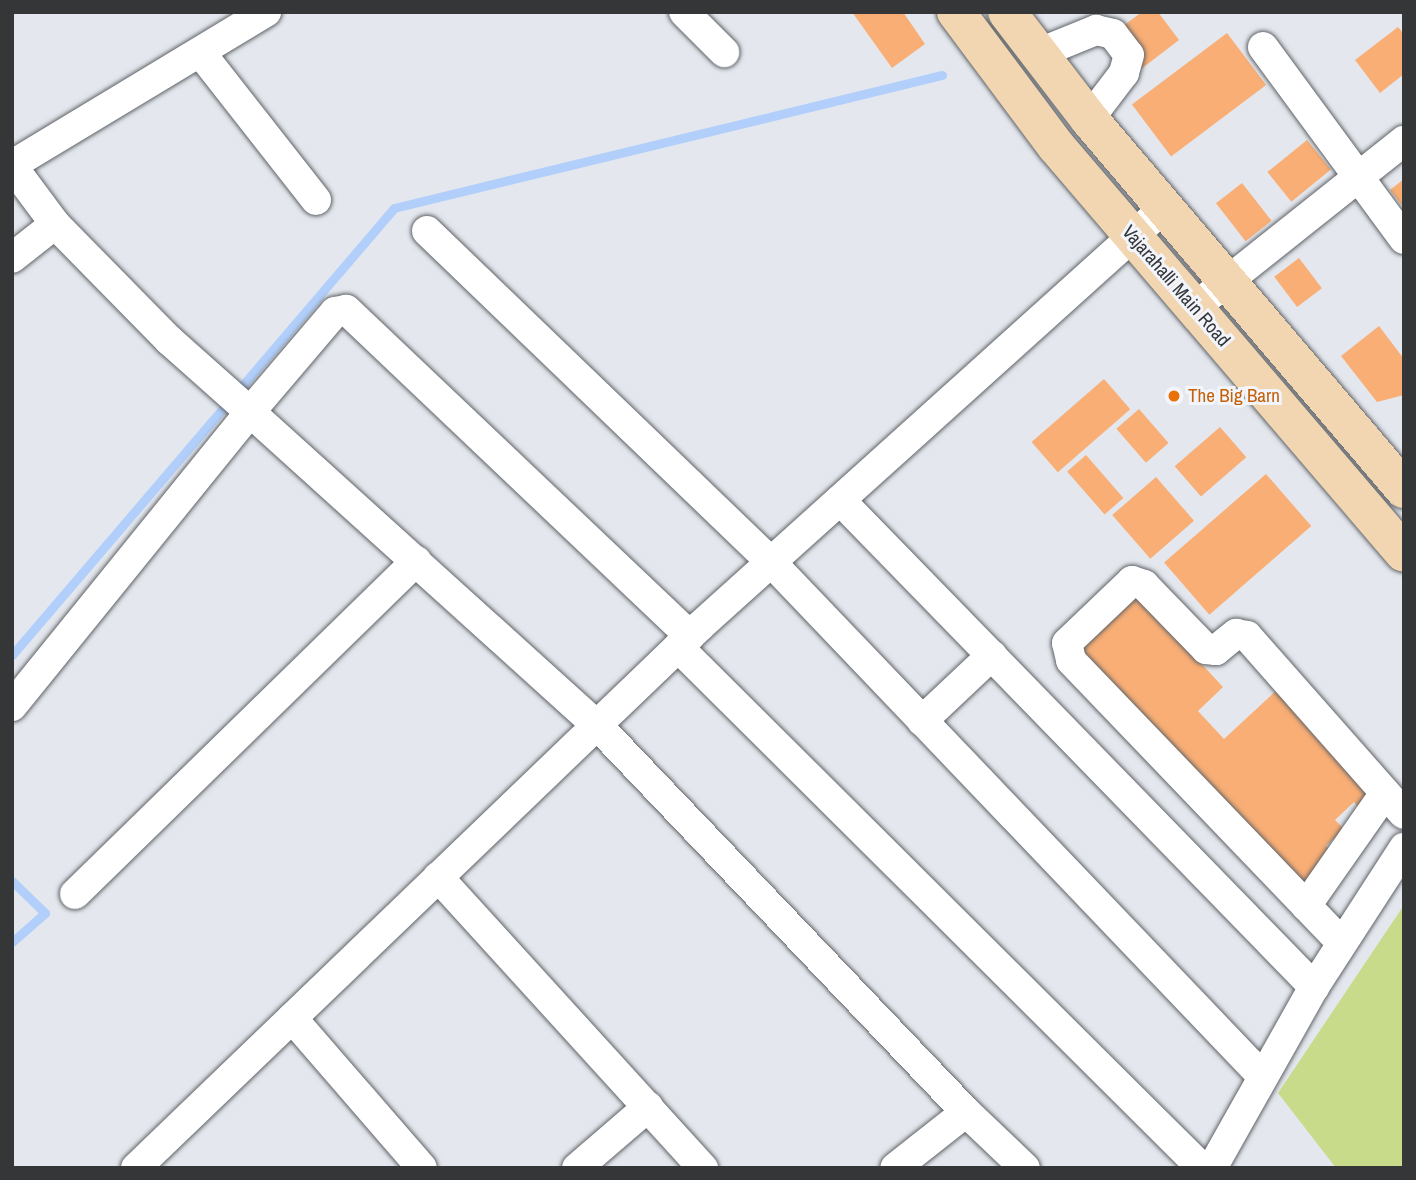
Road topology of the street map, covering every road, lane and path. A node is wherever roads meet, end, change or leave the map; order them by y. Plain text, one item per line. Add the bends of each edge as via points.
1 (266, 12) edge
2 (684, 12) edge
3 (956, 12) edge
4 (1007, 12) edge
5 (1263, 47) dead end
6 (200, 52) junction
7 (724, 52) dead end
8 (1037, 54) junction
9 (1089, 119) junction
10 (1404, 141) edge
11 (12, 166) edge
12 (1359, 177) junction
13 (316, 200) dead end
14 (1164, 208) junction
15 (55, 224) junction
16 (427, 231) dead end
17 (1133, 236) junction
18 (1404, 239) edge
19 (12, 258) edge
20 (1226, 281) junction
21 (1195, 307) junction
22 (250, 412) junction
23 (1404, 489) edge
24 (840, 500) junction
25 (1404, 553) edge
26 (416, 561) junction
27 (771, 562) junction
28 (684, 642) junction
29 (992, 655) junction
30 (12, 706) edge
31 (922, 721) junction
32 (597, 726) junction
33 (1394, 803) edge
34 (1404, 848) edge
35 (438, 877) junction
36 (75, 894) dead end
37 (1306, 906) junction
38 (1341, 942) junction
39 (1314, 987) junction
40 (292, 1018) junction
41 (1261, 1075) junction
42 (648, 1107) junction
43 (967, 1112) junction
44 (136, 1168) edge
45 (422, 1168) edge
46 (577, 1168) edge
47 (703, 1168) edge
48 (895, 1168) edge
49 (1025, 1168) edge
50 (1202, 1168) edge
51 (1212, 1168) edge

1 - 6 street
2 - 7 street
3 - 17 main road, Vajarahalli Main Road via 1056,146
4 - 8 main road
5 - 12 street
6 - 11 street
6 - 13 street
8 - 9 main road
8 - 9 street via 1096,30 1114,34 1129,55 1124,73
9 - 14 main road
10 - 12 street
11 - 15 street
12 - 18 street
12 - 20 street
14 - 17 street
14 - 20 main road
15 - 19 street
15 - 22 street via 169,340
16 - 27 street
17 - 21 main road, Vajarahalli Main Road
17 - 24 street
20 - 21 street
20 - 23 main road
21 - 25 main road, Vajarahalli Main Road
22 - 26 street
22 - 28 street via 335,312 345,310
22 - 30 street
24 - 27 street
24 - 29 street
26 - 32 street
26 - 36 street
27 - 28 street
27 - 31 street
28 - 32 street
28 - 50 street
29 - 31 street
29 - 39 street
31 - 41 street
32 - 35 street
32 - 43 street
33 - 37 street
33 - 37 street via 1247,636 1236,635 1216,650 1206,649 1139,581 1127,584 1067,643 1071,660
34 - 38 street
35 - 40 street
35 - 42 street
37 - 38 street
38 - 39 street
39 - 41 street
40 - 44 street
40 - 45 street
41 - 51 street
42 - 46 street
42 - 47 street
43 - 48 street
43 - 49 street

